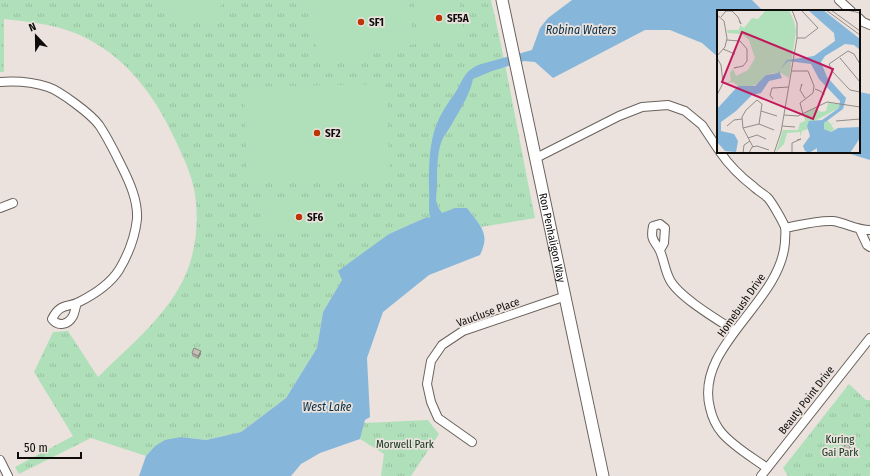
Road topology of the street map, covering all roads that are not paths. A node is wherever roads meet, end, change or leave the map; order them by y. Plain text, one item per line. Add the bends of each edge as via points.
1 (502, 0) edge
2 (839, 0) edge
3 (850, 10) edge
4 (860, 19) edge
5 (870, 25) edge
6 (0, 82) edge
7 (717, 148) edge
8 (721, 153) edge
9 (536, 158) junction
10 (13, 203) dead end
11 (0, 208) edge
12 (786, 228) junction
13 (860, 230) junction
14 (870, 230) edge
15 (870, 247) edge
16 (660, 250) dead end
17 (566, 296) junction
18 (77, 303) dead end
19 (734, 331) junction
20 (870, 338) edge
21 (472, 442) dead end
22 (0, 460) edge
23 (767, 468) junction
24 (8, 476) edge
25 (604, 476) edge
26 (761, 476) edge

1 - 9 street, Ron Penhaligon Way
2 - 3 street
4 - 5 street
6 - 18 street via 14,81 49,87 78,105 98,124 131,186 137,219 131,246 118,272 104,286
7 - 9 street via 702,125 685,112 668,105 642,107 619,116
8 - 12 street via 739,174 769,199
9 - 17 street, Ron Penhaligon Way
10 - 11 street
12 - 13 street via 833,221
12 - 19 street, Homebush Drive via 784,252 778,270
13 - 14 street
13 - 15 street
16 - 19 street via 670,281 684,296
17 - 21 street, Vaucluse Place via 463,331 442,345 431,361 427,384 438,418
17 - 25 street, Ron Penhaligon Way
19 - 23 street, Homebush Drive via 709,378 708,401 713,418 722,433
20 - 23 street, Beauty Point Drive
22 - 24 street
23 - 26 street, Beauty Point Drive

